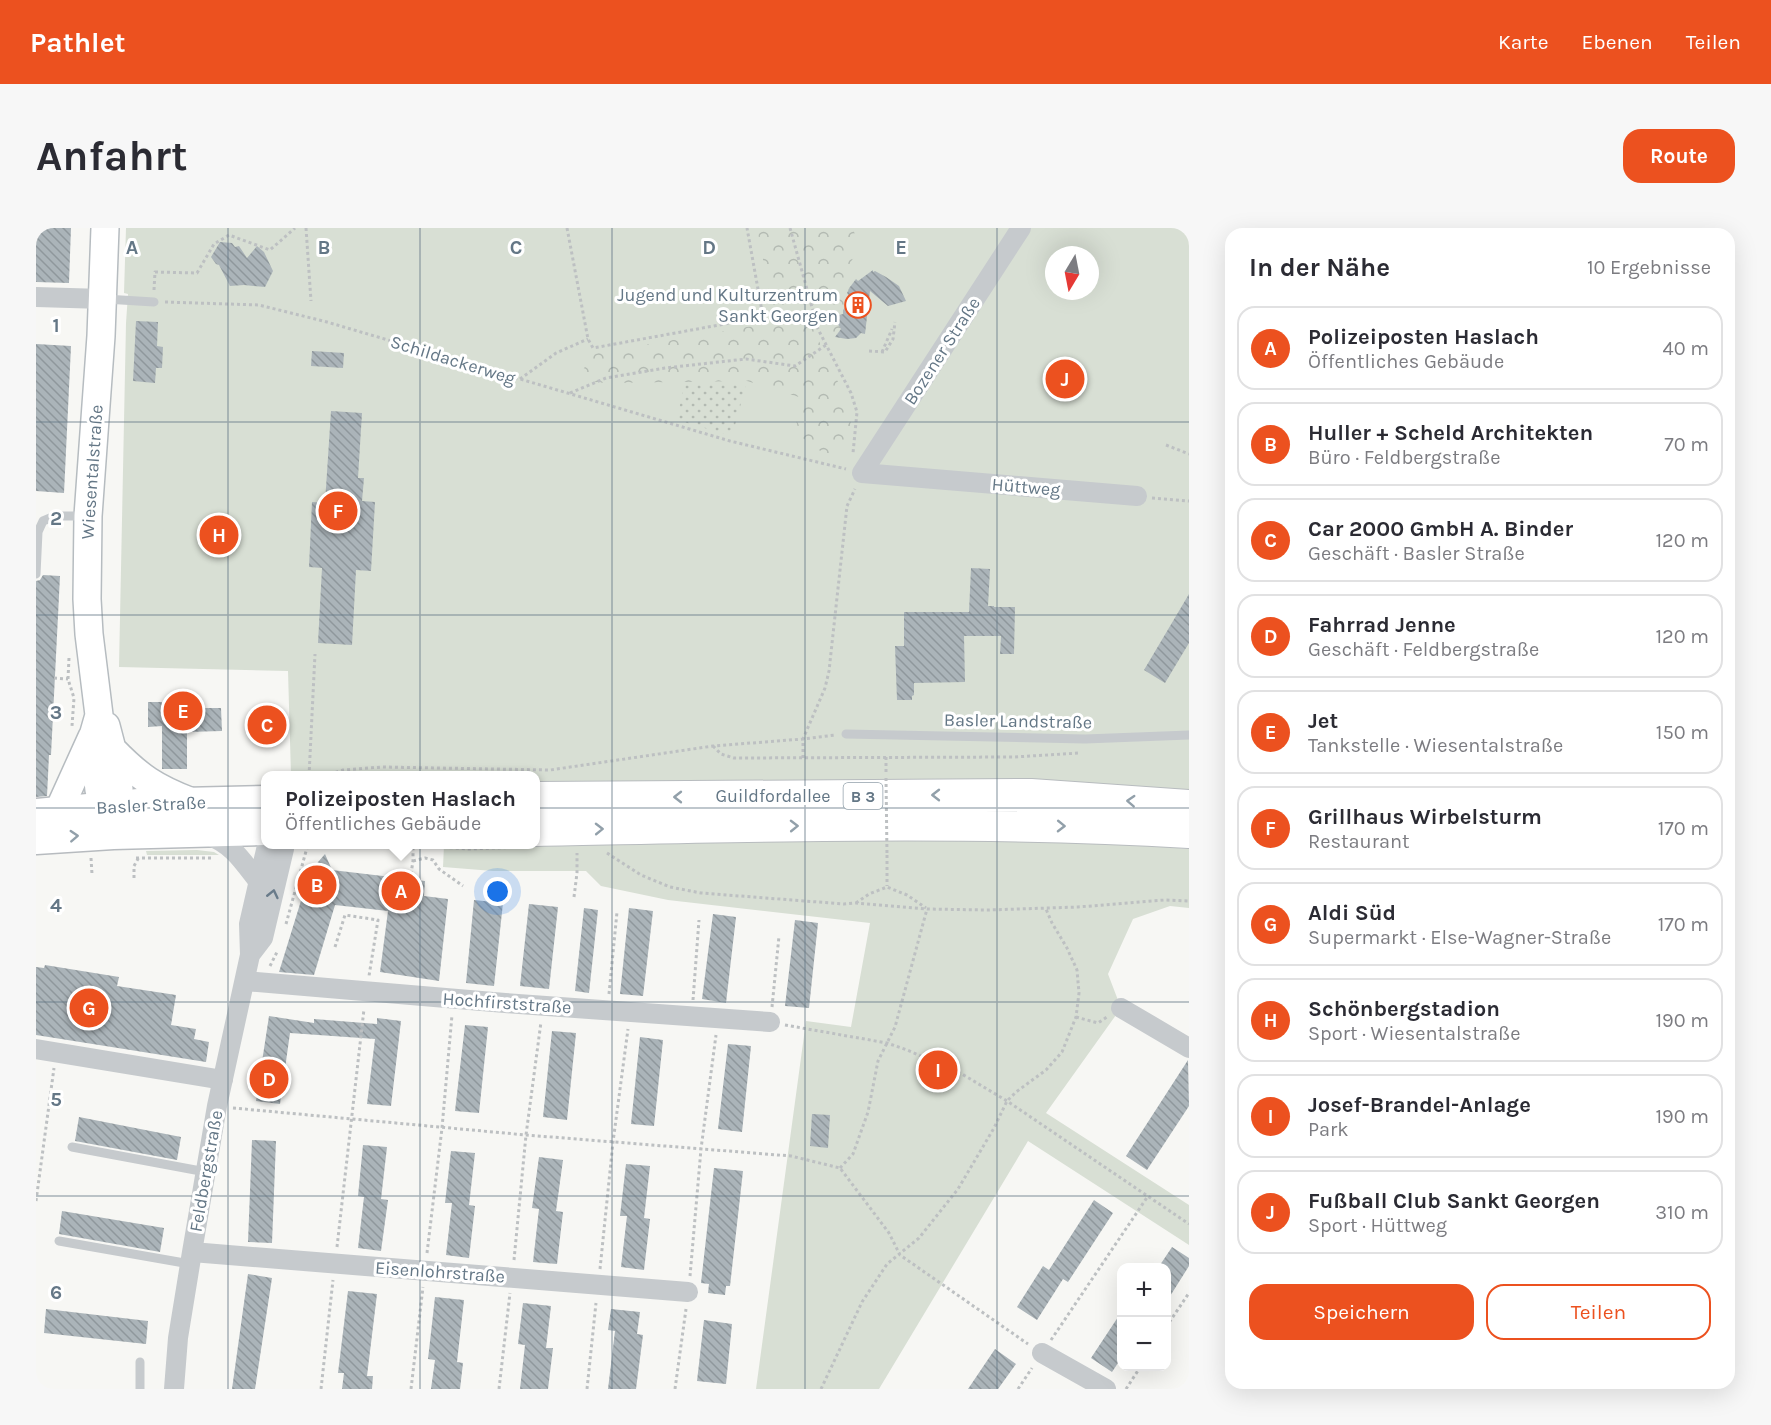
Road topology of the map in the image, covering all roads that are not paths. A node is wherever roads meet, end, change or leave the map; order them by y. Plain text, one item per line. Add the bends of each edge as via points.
1 (105, 228) edge
2 (1021, 228) edge
3 (36, 297) edge
4 (154, 298) road end
5 (103, 299) junction
6 (856, 472) joint
7 (1137, 496) road end
8 (88, 516) junction
9 (36, 574) edge
10 (94, 733) junction
11 (846, 734) road end
12 (1189, 735) edge
13 (540, 798) edge
14 (261, 801) edge
15 (192, 802) junction
16 (1189, 806) edge
17 (47, 813) edge
18 (112, 820) junction
19 (261, 830) edge
20 (198, 831) junction
21 (1189, 832) edge
22 (36, 839) edge
23 (540, 839) edge
24 (266, 849) edge
25 (284, 849) edge
26 (258, 881) junction
27 (250, 955) junction
28 (244, 981) junction
29 (1121, 1008) road end
30 (770, 1022) road end
31 (1189, 1048) edge
32 (36, 1049) edge
33 (223, 1080) junction
34 (72, 1147) dead end
35 (206, 1172) junction
36 (59, 1241) dead end
37 (191, 1258) junction
38 (688, 1292) road end
39 (1042, 1353) road end
40 (140, 1362) dead end
41 (140, 1389) edge
42 (174, 1389) edge
43 (1106, 1389) edge

1 - 5 main road, Wiesentalstraße
2 - 6 street, Bozener Straße
3 - 5 street
4 - 5 lane
5 - 8 main road, Wiesentalstraße
6 - 7 street, Hüttweg
8 - 9 lane via 55,516 43,521 38,532
8 - 10 main road, Wiesentalstraße via 87,599
10 - 15 main road via 134,771 170,794
10 - 17 main road
10 - 18 main road, Wiesentalstraße via 99,790
11 - 12 lane, Basler Landstraße via 1085,739
16 -> 13 highway, Guildfordallee / B 3 via 1031,795
14 - 15 main road, Basler Straße
15 - 18 main road, Basler Straße
17 - 18 main road, Basler Straße
18 - 20 main road, Basler Straße
22 -> 18 main road, Basler Straße
19 - 20 main road, Basler Straße
20 - 26 street via 237,853
23 -> 21 highway, Guildfordallee / B 3 via 929,824 1101,826
24 - 26 street, Feldbergstraße
27 -> 25 street, Feldbergstraße via 263,938
26 - 27 street, Feldbergstraße via 249,924
27 - 28 street, Feldbergstraße
28 - 30 street, Hochfirststraße
28 - 33 street, Feldbergstraße
29 - 31 street
32 - 33 street
33 - 35 street, Feldbergstraße
34 - 35 lane
35 - 37 street, Feldbergstraße
36 - 37 lane
37 - 38 street, Eisenlohrstraße via 424,1270
37 - 42 street, Feldbergstraße
39 - 43 street
40 - 41 lane

